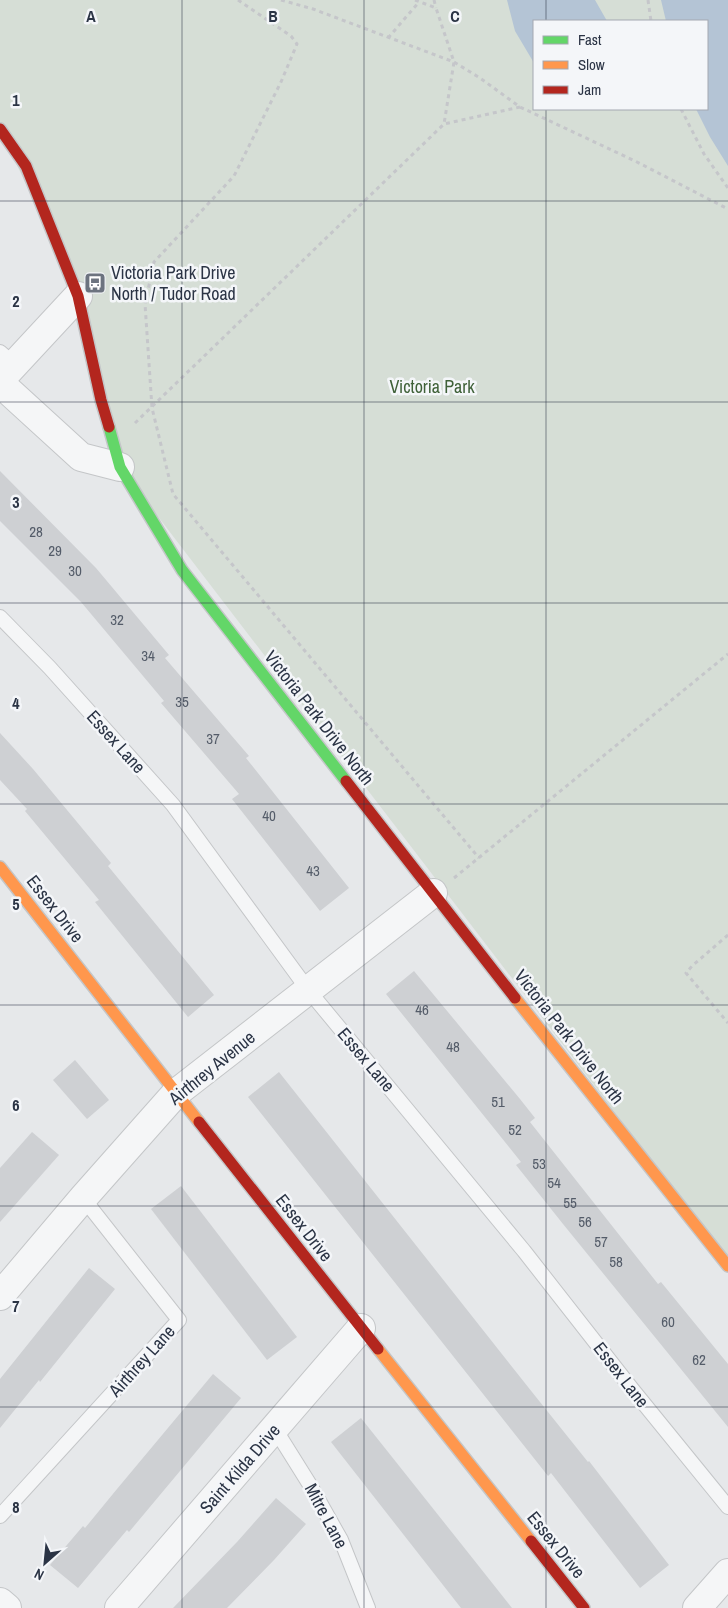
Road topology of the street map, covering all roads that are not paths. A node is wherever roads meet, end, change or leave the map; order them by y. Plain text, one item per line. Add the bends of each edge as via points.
1 (0, 129) edge
2 (78, 296) junction
3 (4, 370) edge
4 (116, 456) junction
5 (0, 617) edge
6 (0, 867) edge
7 (433, 894) junction
8 (309, 991) junction
9 (176, 1093) junction
10 (83, 1198) junction
11 (728, 1266) edge
12 (0, 1296) edge
13 (361, 1328) junction
14 (275, 1429) junction
15 (728, 1507) edge
16 (0, 1516) edge
17 (728, 1573) edge
18 (0, 1602) edge
19 (7, 1608) edge
20 (119, 1608) edge
21 (368, 1608) edge
22 (584, 1608) edge
23 (697, 1608) edge

1 - 2 street, Victoria Park Drive North via 26,166
2 - 3 street
2 - 4 street, Victoria Park Drive North via 100,400
3 - 4 street via 81,457
4 - 7 street, Victoria Park Drive North via 182,570
5 - 8 lane, Essex Lane via 173,805
6 - 9 street, Essex Drive
7 - 8 street, Airthrey Avenue
7 - 11 street, Victoria Park Drive North
8 - 9 street, Airthrey Avenue
8 - 15 lane, Essex Lane via 524,1251
9 - 10 street, Airthrey Avenue
9 - 13 street, Essex Drive
10 - 12 street, Airthrey Avenue
10 - 16 lane, Airthrey Lane via 179,1320
13 - 14 street, Saint Kilda Drive
13 - 22 street, Essex Drive
14 - 20 street, Saint Kilda Drive
14 - 21 lane, Mitre Lane via 341,1540
17 - 23 street
18 - 19 street

